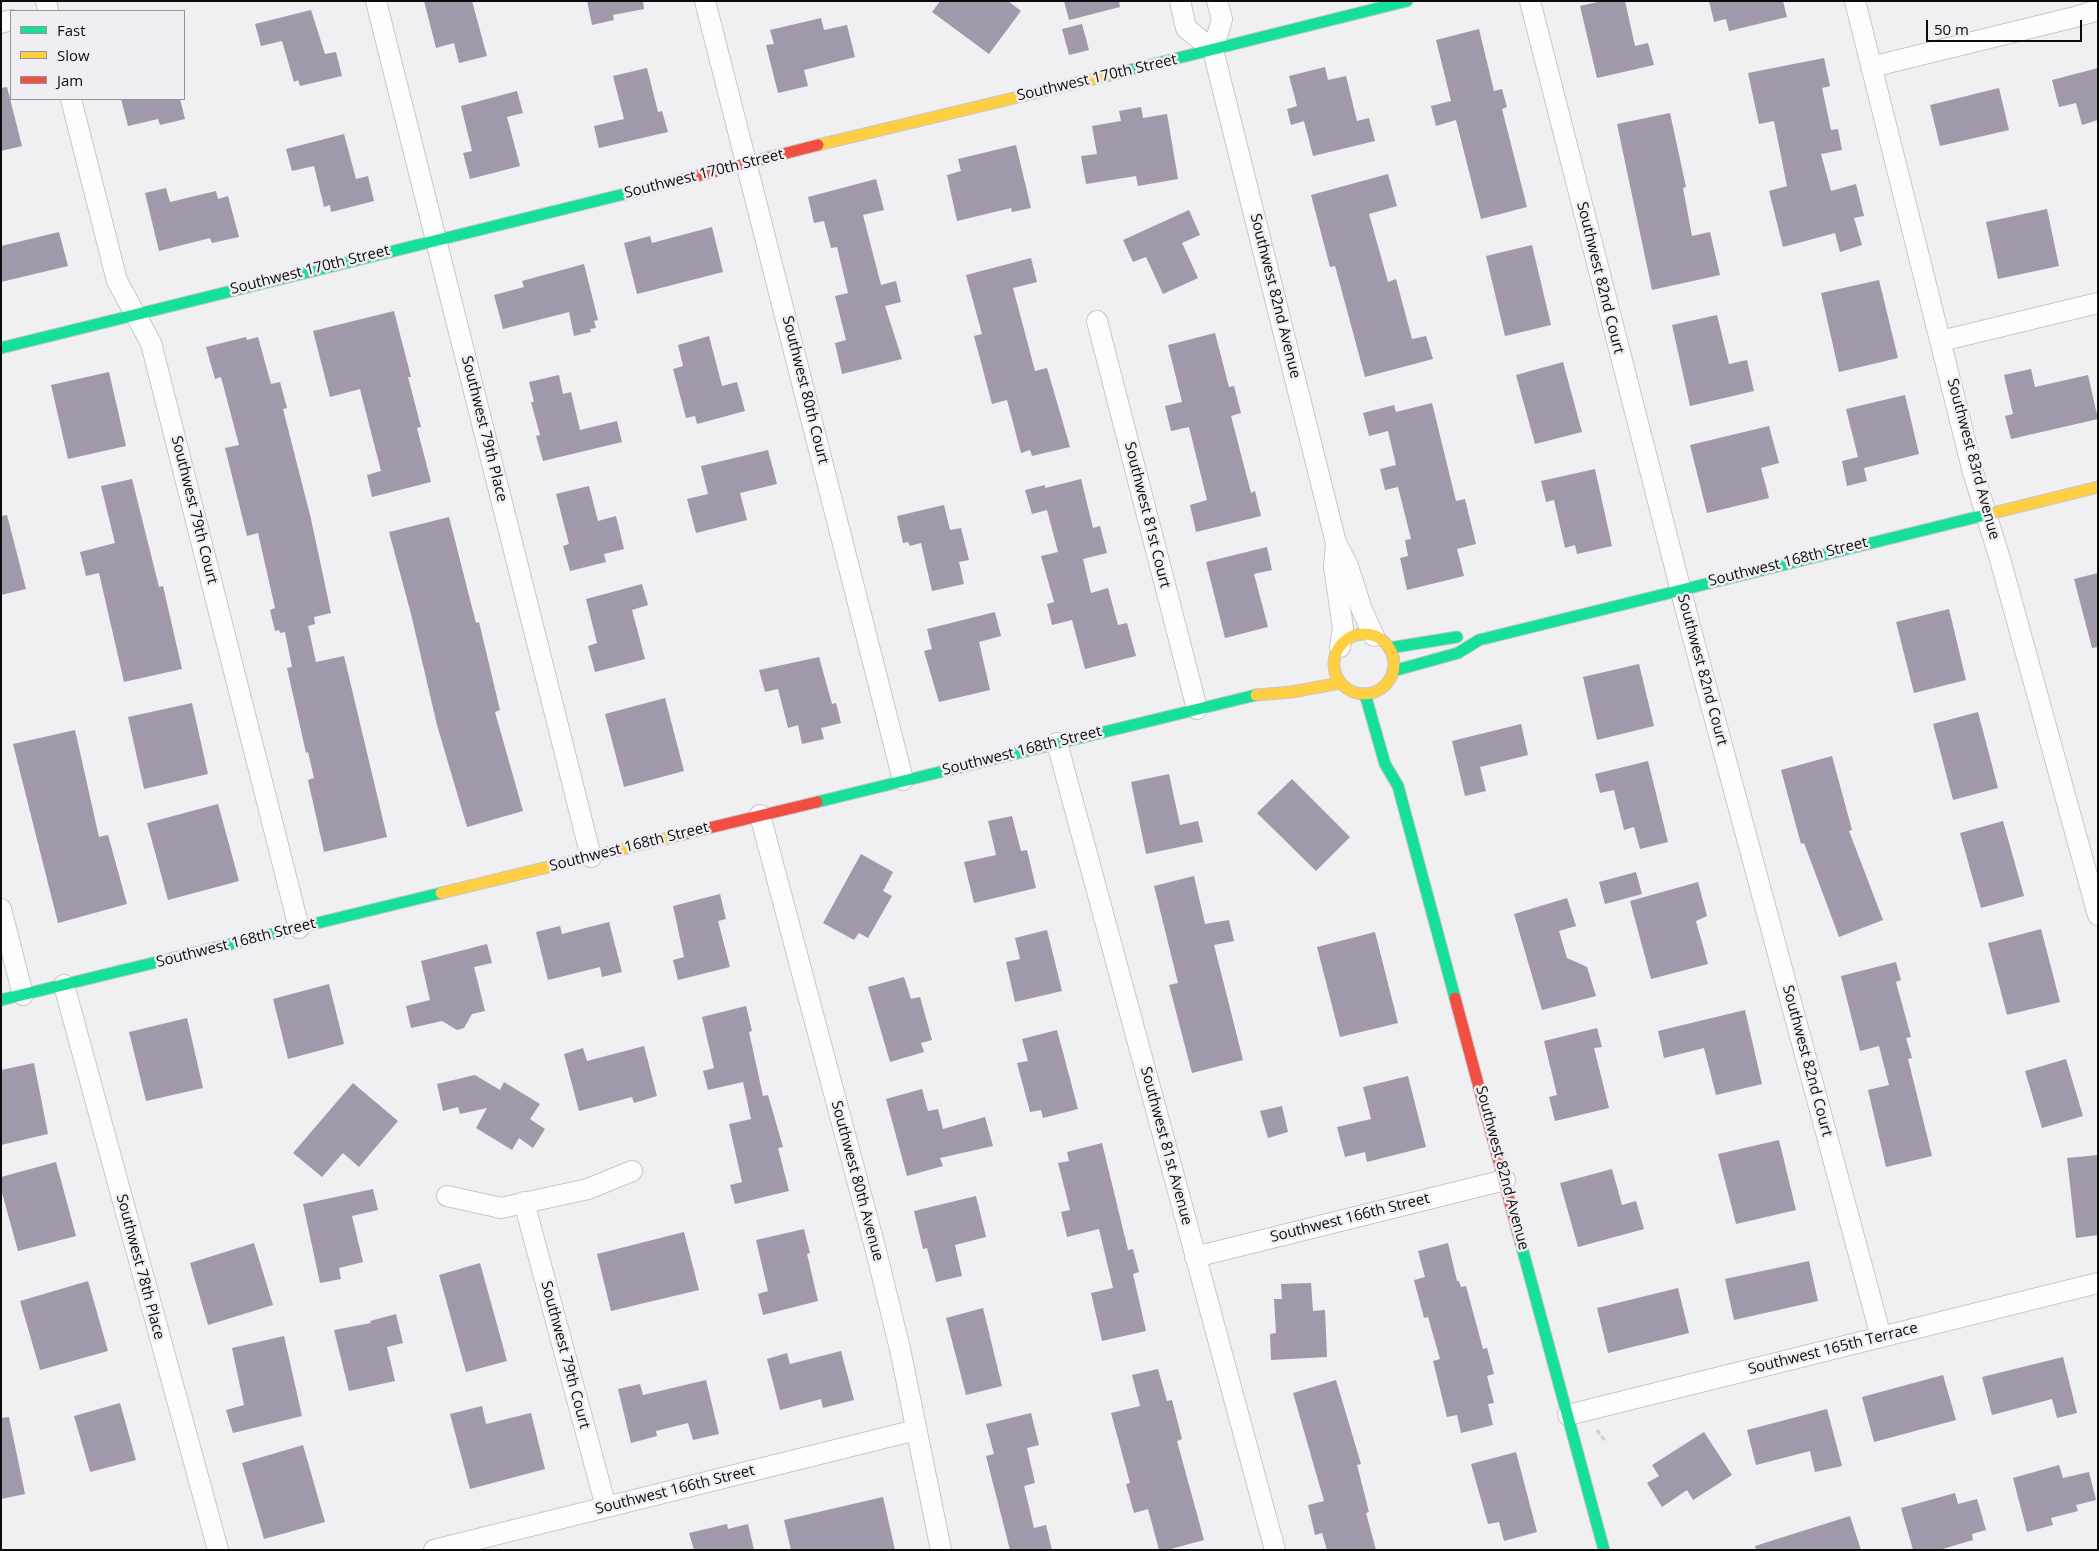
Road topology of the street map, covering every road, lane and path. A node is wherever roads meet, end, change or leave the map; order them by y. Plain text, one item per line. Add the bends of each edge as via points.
1 (376, 1) edge
2 (705, 1) edge
3 (1180, 1) edge
4 (1217, 1) edge
5 (1406, 1) edge
6 (1530, 1) edge
7 (1855, 1) edge
8 (2098, 10) edge
9 (1213, 50) junction
10 (1871, 67) junction
11 (71, 100) edge
12 (747, 163) junction
13 (437, 239) junction
14 (2098, 303) edge
15 (136, 313) junction
16 (1097, 321) dead end
17 (1941, 341) junction
18 (1, 348) edge
19 (2098, 487) edge
20 (1986, 514) junction
21 (1336, 543) junction
22 (1680, 589) junction
23 (1479, 640) junction
24 (1382, 642) junction
25 (1333, 659) junction
26 (1393, 671) junction
27 (1277, 683) dead end
28 (1340, 683) junction
29 (1257, 694) junction
30 (1365, 694) junction
31 (1197, 709) junction
32 (1057, 743) junction
33 (1399, 768) dead end
34 (903, 780) junction
35 (1398, 786) junction
36 (760, 815) junction
37 (591, 857) junction
38 (1, 909) edge
39 (2098, 915) edge
40 (299, 928) junction
41 (64, 985) junction
42 (23, 994) junction
43 (1, 1000) edge
44 (632, 1171) dead end
45 (1505, 1180) junction
46 (447, 1196) dead end
47 (524, 1202) junction
48 (1195, 1257) junction
49 (2098, 1283) edge
50 (1881, 1337) junction
51 (1568, 1415) junction
52 (916, 1430) junction
53 (1597, 1430) dead end
54 (1605, 1441) dead end
55 (606, 1507) junction
56 (218, 1550) edge
57 (434, 1550) edge
58 (942, 1550) edge
59 (1275, 1550) edge
60 (1604, 1550) edge

1 - 13 street, Southwest 79th Place
2 - 12 street, Southwest 80th Court
3 - 9 street via 1186,28
4 - 9 street via 1222,19
5 - 9 street, Southwest 170th Street
6 - 22 street, Southwest 82nd Court
7 - 10 street, Southwest 83rd Avenue
8 - 10 street
9 - 12 street, Southwest 170th Street
9 - 21 street, Southwest 82nd Avenue
10 - 17 street, Southwest 83rd Avenue
11 - 15 street, Southwest 79th Court via 118,281
12 - 13 street, Southwest 170th Street
12 - 34 street, Southwest 80th Court
13 - 15 street, Southwest 170th Street
13 - 37 street, Southwest 79th Place
14 - 17 street
15 - 18 street, Southwest 170th Street
15 - 40 street, Southwest 79th Court via 152,343
16 - 31 street, Southwest 81st Court
17 - 20 street, Southwest 83rd Avenue
19 - 20 street, Southwest 168th Street
20 - 22 street, Southwest 168th Street
20 - 39 street, Southwest 83rd Avenue
21 - 24 street, Southwest 82nd Avenue via 1348,566 1362,610
21 - 25 street, Southwest 82nd Avenue via 1334,567 1343,628
22 - 23 street, Southwest 168th Street
22 - 50 street, Southwest 82nd Court
23 - 24 street, Southwest 168th Street via 1455,636
23 - 26 street, Southwest 168th Street via 1458,652
24 - 25 street via 1355,636
24 - 26 street via 1392,656
25 - 28 street
26 - 30 street via 1384,692
27 - 29 street, Southwest 168th Street
28 - 29 street, Southwest 168th Street via 1292,692
28 - 30 street via 1356,694
29 - 31 street, Southwest 168th Street
30 - 35 street, Southwest 82nd Avenue via 1384,764
31 - 32 street, Southwest 168th Street
32 - 34 street, Southwest 168th Street
32 - 48 street, Southwest 81st Avenue
33 - 35 street, Southwest 82nd Avenue
34 - 36 street, Southwest 168th Street
35 - 45 street, Southwest 82nd Avenue
36 - 37 street, Southwest 168th Street
36 - 52 street, Southwest 80th Avenue via 876,1251
37 - 40 street, Southwest 168th Street
38 - 42 street
40 - 41 street, Southwest 168th Street
41 - 42 street, Southwest 168th Street
41 - 56 street, Southwest 78th Place
42 - 43 street, Southwest 168th Street
44 - 47 street via 588,1188
45 - 48 street, Southwest 166th Street
45 - 51 street, Southwest 82nd Avenue
46 - 47 street via 501,1208
47 - 55 street, Southwest 79th Court
48 - 59 street, Southwest 81st Avenue
49 - 50 street, Southwest 165th Terrace
50 - 51 street, Southwest 165th Terrace
51 - 60 street, Southwest 82nd Avenue
52 - 55 street, Southwest 166th Street
52 - 58 street, Southwest 80th Avenue
53 - 54 path
55 - 57 street, Southwest 166th Street

